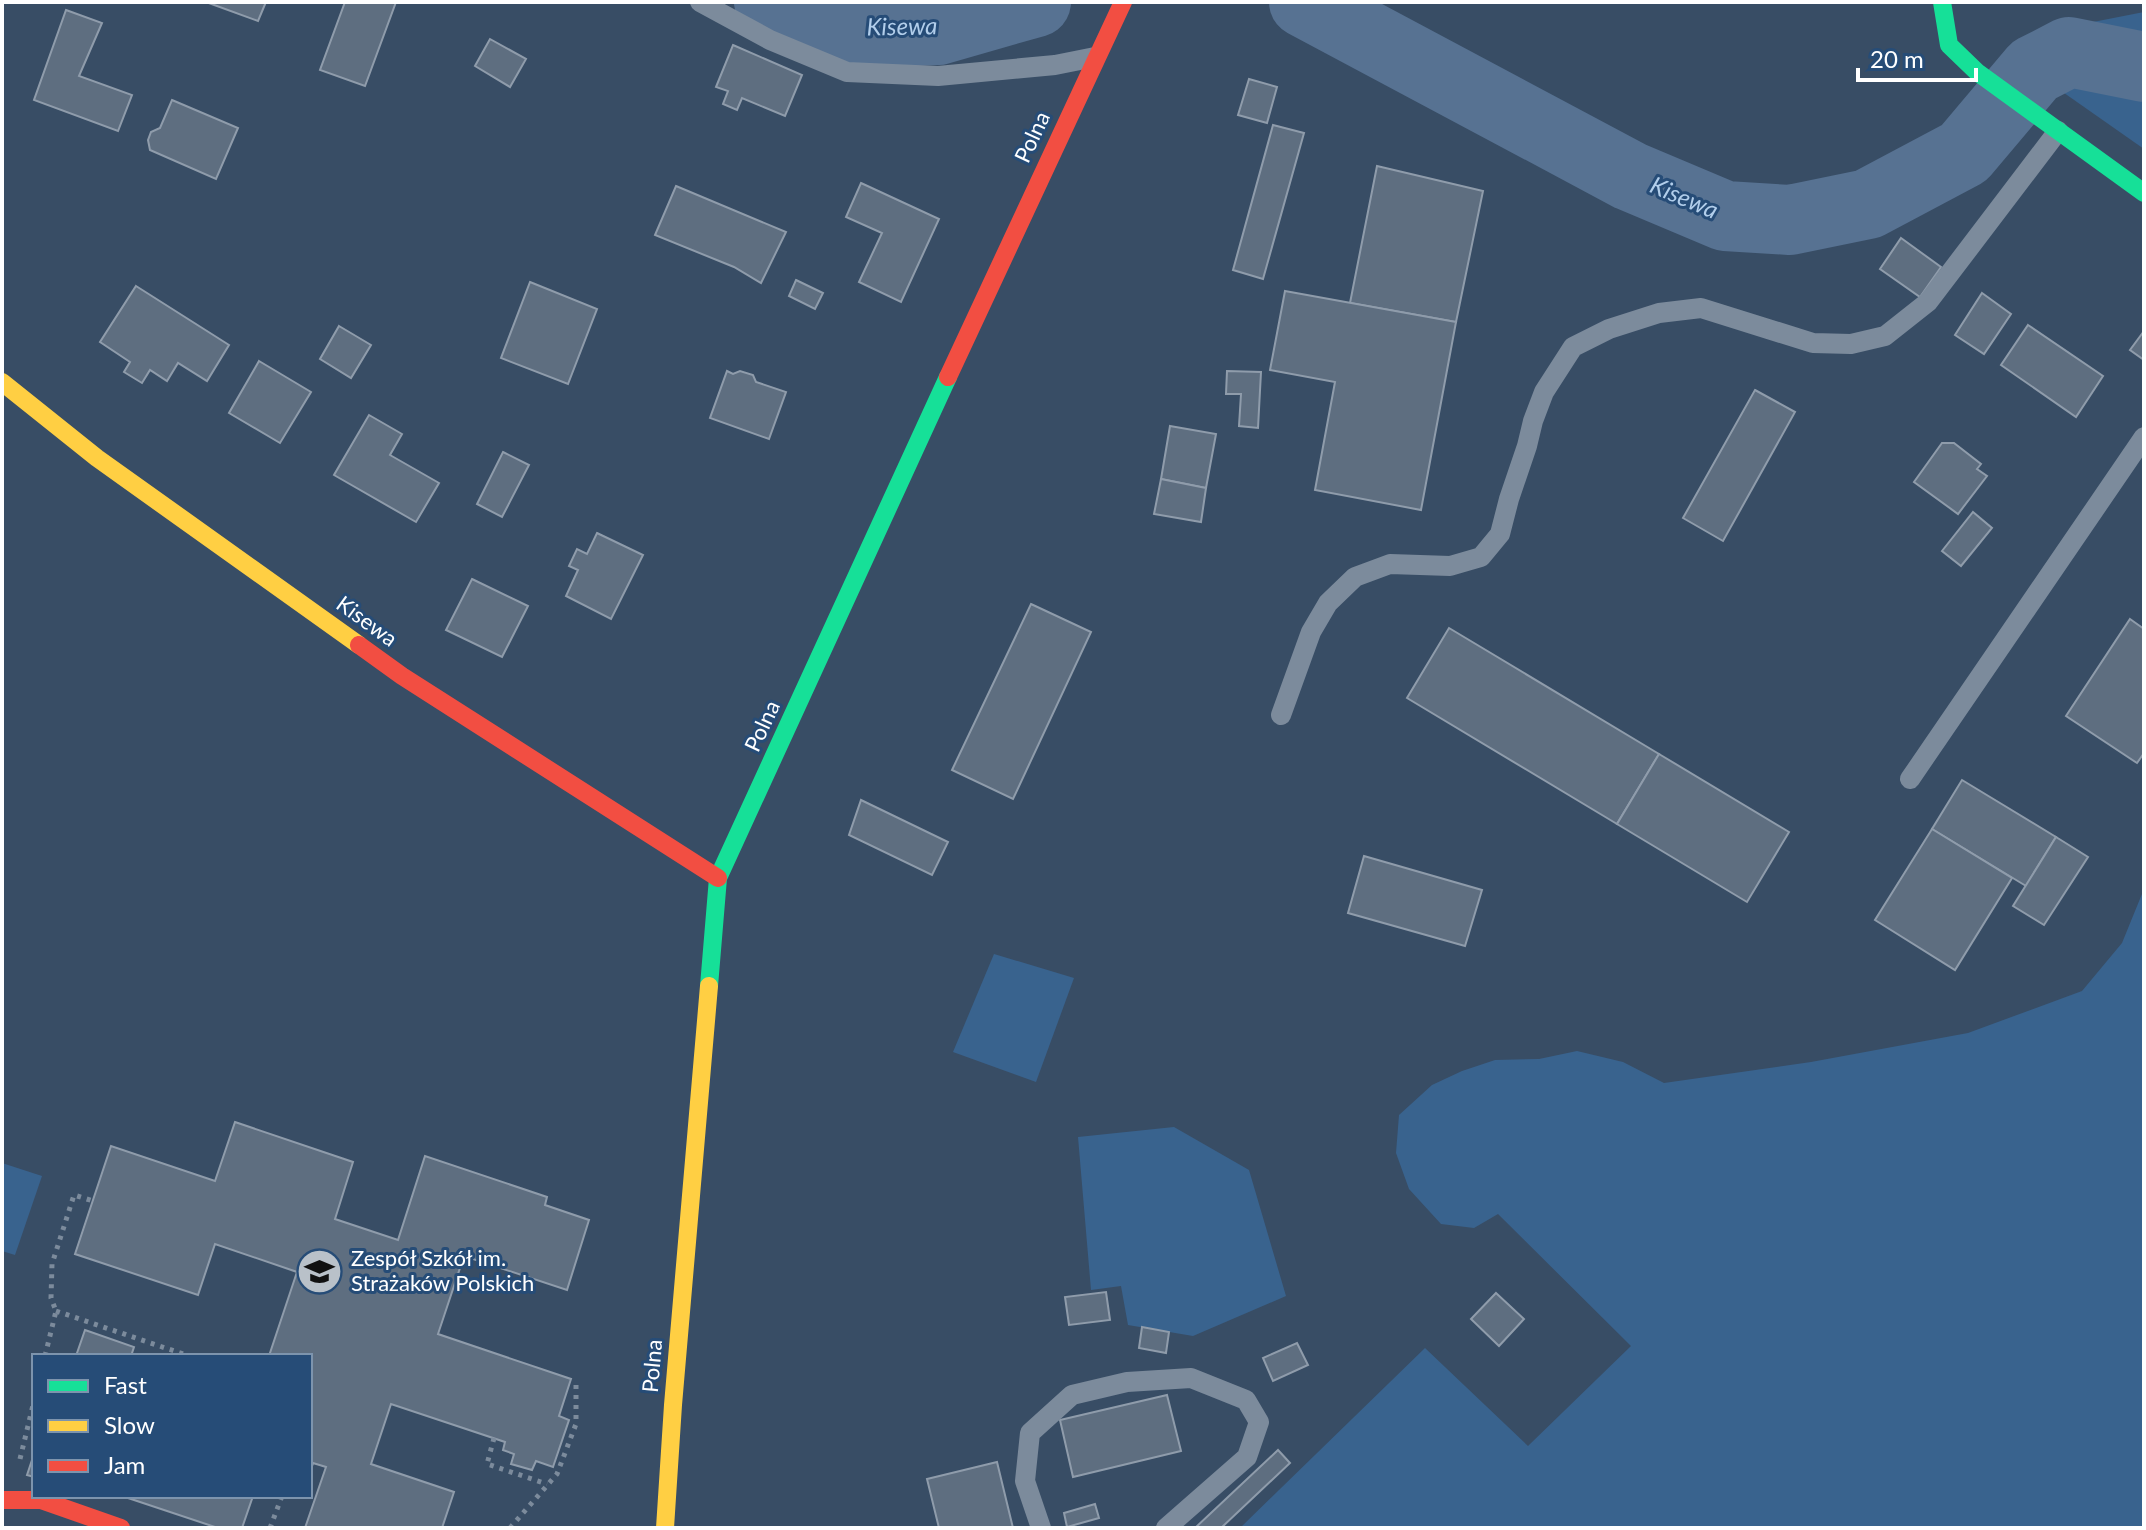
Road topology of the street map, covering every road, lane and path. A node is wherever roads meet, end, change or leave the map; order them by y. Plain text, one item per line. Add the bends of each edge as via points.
1 (700, 2) edge
2 (1123, 2) edge
3 (1942, 2) edge
4 (1096, 57) junction
5 (2058, 131) junction
6 (2144, 193) edge
7 (2, 382) edge
8 (2144, 437) edge
9 (1281, 715) dead end
10 (1910, 779) dead end
11 (718, 878) junction
12 (93, 1201) dead end
13 (56, 1311) junction
14 (45, 1354) edge
15 (183, 1354) edge
16 (576, 1383) dead end
17 (32, 1408) edge
18 (494, 1438) dead end
19 (547, 1484) junction
20 (281, 1498) edge
21 (6, 1500) edge
22 (121, 1528) edge
23 (270, 1528) edge
24 (510, 1528) edge
25 (665, 1528) edge
26 (1041, 1528) edge
27 (1166, 1528) edge

1 - 4 lane via 770,40 847,72 938,76
2 - 4 street, Polna
3 - 5 street via 1949,45
4 - 11 street, Polna
5 - 6 street
5 - 9 lane via 1928,302 1885,336 1851,344 1813,343 1701,308 1659,313 1573,347 1538,406 1500,534 1481,557 1450,566 1390,564 1355,577 1328,603 1311,632
7 - 11 street, Kisewa via 97,458 402,676
8 - 10 lane
11 - 25 street, Polna
12 - 13 path via 74,1195 52,1264
13 - 14 path
13 - 15 path
16 - 19 path via 576,1424 557,1474
17 - 21 path
18 - 19 path via 487,1464
19 - 24 path
20 - 23 path
21 - 22 street via 41,1500
26 - 27 lane via 1025,1481 1030,1433 1072,1395 1127,1382 1191,1378 1246,1400 1259,1422 1247,1457

